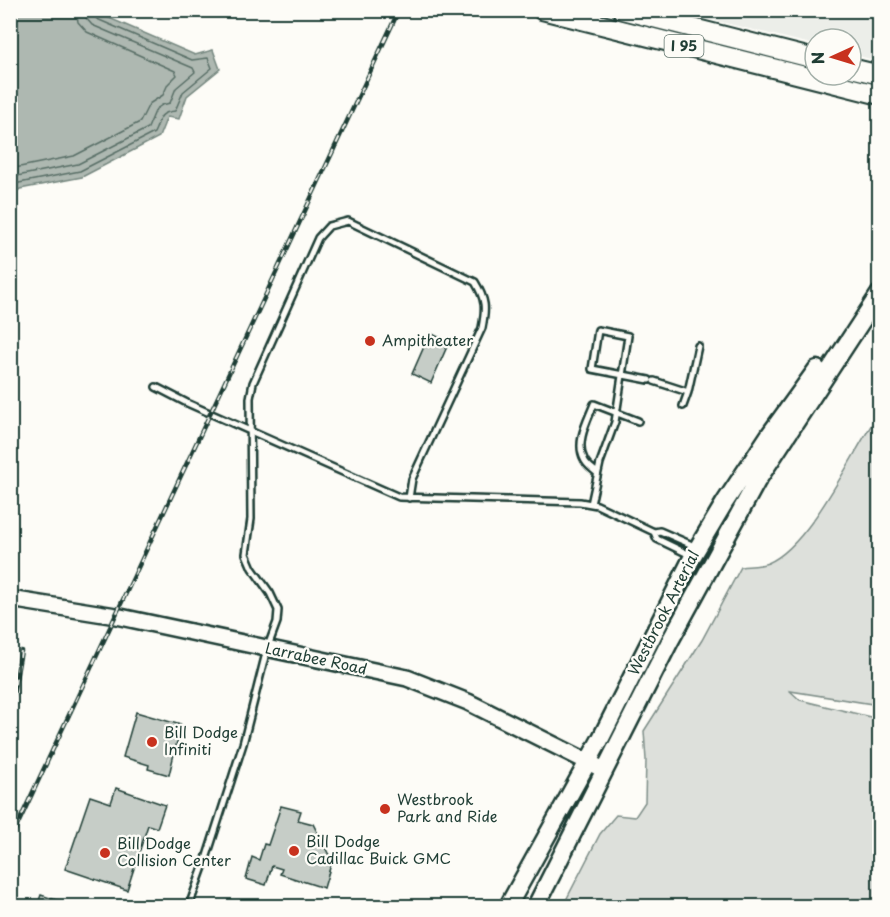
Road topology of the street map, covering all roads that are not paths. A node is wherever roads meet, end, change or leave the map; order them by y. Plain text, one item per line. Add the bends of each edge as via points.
1 (542, 10) edge
2 (622, 10) edge
3 (803, 56) edge
4 (863, 71) edge
5 (879, 75) edge
6 (879, 95) edge
7 (879, 293) edge
8 (848, 339) junction
9 (698, 346) dead end
10 (622, 375) junction
11 (156, 387) dead end
12 (688, 392) junction
13 (683, 406) dead end
14 (617, 411) junction
15 (638, 421) dead end
16 (250, 431) junction
17 (597, 473) junction
18 (409, 498) junction
19 (591, 504) junction
20 (654, 532) junction
21 (693, 552) junction
22 (712, 562) junction
23 (10, 599) edge
24 (267, 649) junction
25 (588, 762) junction
26 (604, 770) junction
27 (189, 906) edge
28 (508, 906) edge
29 (536, 906) edge

1 - 6 highway, I 95
2 - 3 highway, I 95
4 - 5 highway
7 - 8 highway, Westbrook Arterial
8 - 21 highway, Westbrook Arterial via 814,373
8 - 22 highway, Westbrook Arterial via 757,480
9 - 12 lane
10 - 10 lane via 628,336 598,330 592,369
10 - 12 lane
10 - 14 lane
11 - 16 lane
12 - 13 lane
14 - 15 lane
14 - 17 lane
14 - 17 lane via 594,404 583,433 584,461
16 - 18 lane
16 - 18 lane via 253,383 318,238 329,226 348,221 475,282 483,296 482,328 412,478
16 - 24 lane via 251,519 246,554 278,610
17 - 19 lane
18 - 19 lane
19 - 20 lane
20 - 21 lane via 657,539 686,553
20 - 21 lane via 690,544
21 - 22 lane
21 - 25 highway, Westbrook Arterial
22 - 26 highway, Westbrook Arterial
23 - 24 main road, Larrabee Road via 116,616
24 - 25 main road, Larrabee Road via 407,678 468,702
24 - 27 lane via 243,744
25 - 26 main road, Larrabee Road
25 - 28 highway, Westbrook Arterial
26 - 29 highway, Westbrook Arterial

